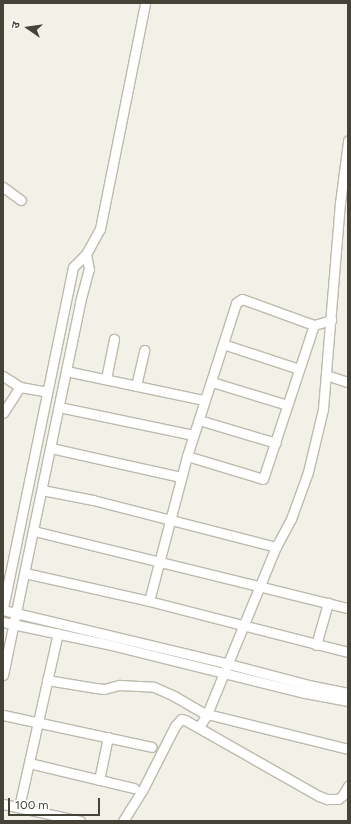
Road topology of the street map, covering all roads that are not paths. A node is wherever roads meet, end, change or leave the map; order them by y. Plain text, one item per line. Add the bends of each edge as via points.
1 (145, 3) edge
2 (348, 141) edge
3 (3, 187) edge
4 (20, 200) dead end
5 (86, 254) junction
6 (331, 320) junction
7 (314, 324) junction
8 (114, 339) dead end
9 (223, 344) junction
10 (144, 350) dead end
11 (299, 369) junction
12 (66, 371) junction
13 (3, 376) edge
14 (326, 376) junction
15 (106, 379) junction
16 (212, 382) junction
17 (348, 382) edge
18 (136, 386) junction
19 (20, 387) junction
20 (47, 392) junction
21 (204, 400) junction
22 (287, 405) junction
23 (59, 407) junction
24 (3, 413) edge
25 (199, 420) junction
26 (193, 436) junction
27 (276, 443) junction
28 (51, 448) junction
29 (187, 456) junction
30 (181, 477) junction
31 (42, 490) junction
32 (169, 520) junction
33 (34, 531) junction
34 (276, 547) junction
35 (159, 560) junction
36 (25, 573) junction
37 (260, 586) junction
38 (149, 601) junction
39 (328, 603) junction
40 (348, 608) edge
41 (3, 609) edge
42 (16, 613) junction
43 (3, 622) edge
44 (13, 624) junction
45 (243, 626) junction
46 (58, 633) junction
47 (316, 645) junction
48 (348, 652) edge
49 (228, 664) junction
50 (3, 674) edge
51 (224, 674) junction
52 (47, 680) junction
53 (348, 693) edge
54 (348, 701) edge
55 (207, 714) junction
56 (3, 715) edge
57 (38, 721) junction
58 (199, 727) junction
59 (108, 737) junction
60 (152, 748) dead end
61 (348, 749) edge
62 (29, 763) junction
63 (99, 780) junction
64 (348, 786) edge
65 (134, 788) dead end
66 (3, 804) edge
67 (19, 807) junction
68 (80, 821) edge
69 (123, 821) edge

1 - 5 street via 100,229
2 - 6 street via 340,203
3 - 4 street
5 - 12 street via 89,269
5 - 20 street via 73,267
6 - 7 street
6 - 14 street
7 - 9 street via 242,299 236,303
7 - 11 street
8 - 15 street
9 - 11 street
9 - 16 street
10 - 18 street
11 - 22 street
12 - 15 street
12 - 23 street
13 - 19 street
14 - 17 street
14 - 34 street via 323,409 308,472 291,519
15 - 18 street
16 - 21 street
16 - 22 street
18 - 21 street
19 - 20 street
19 - 24 street
20 - 41 street
21 - 25 street
22 - 27 street
23 - 26 street
23 - 28 street
25 - 26 street
25 - 27 street
26 - 29 street
27 - 29 street via 262,479
28 - 30 street
28 - 31 street
29 - 30 street
30 - 32 street
31 - 32 street
31 - 33 street
32 - 34 street
32 - 35 street
33 - 35 street
33 - 36 street
34 - 37 street
35 - 37 street
35 - 38 street
36 - 38 street
36 - 42 street
37 - 39 street
37 - 45 street
38 - 45 street
39 - 40 street
39 - 47 street
41 - 42 street
42 - 44 street
42 - 49 street
43 - 44 street
44 - 46 street
44 - 50 street
45 - 47 street
45 - 49 street
46 - 51 street
46 - 52 street
47 - 48 street
49 - 51 street
49 - 53 street
51 - 54 street
51 - 55 street
52 - 55 street via 104,689 119,685 154,687
52 - 57 street
55 - 58 street
55 - 61 street
56 - 57 street
57 - 59 street
57 - 62 street
58 - 64 street via 319,796 338,799
58 - 69 street via 185,720 178,720 142,791
59 - 60 street
59 - 63 street
62 - 63 street
62 - 67 street
63 - 65 street
66 - 67 street
67 - 68 street

